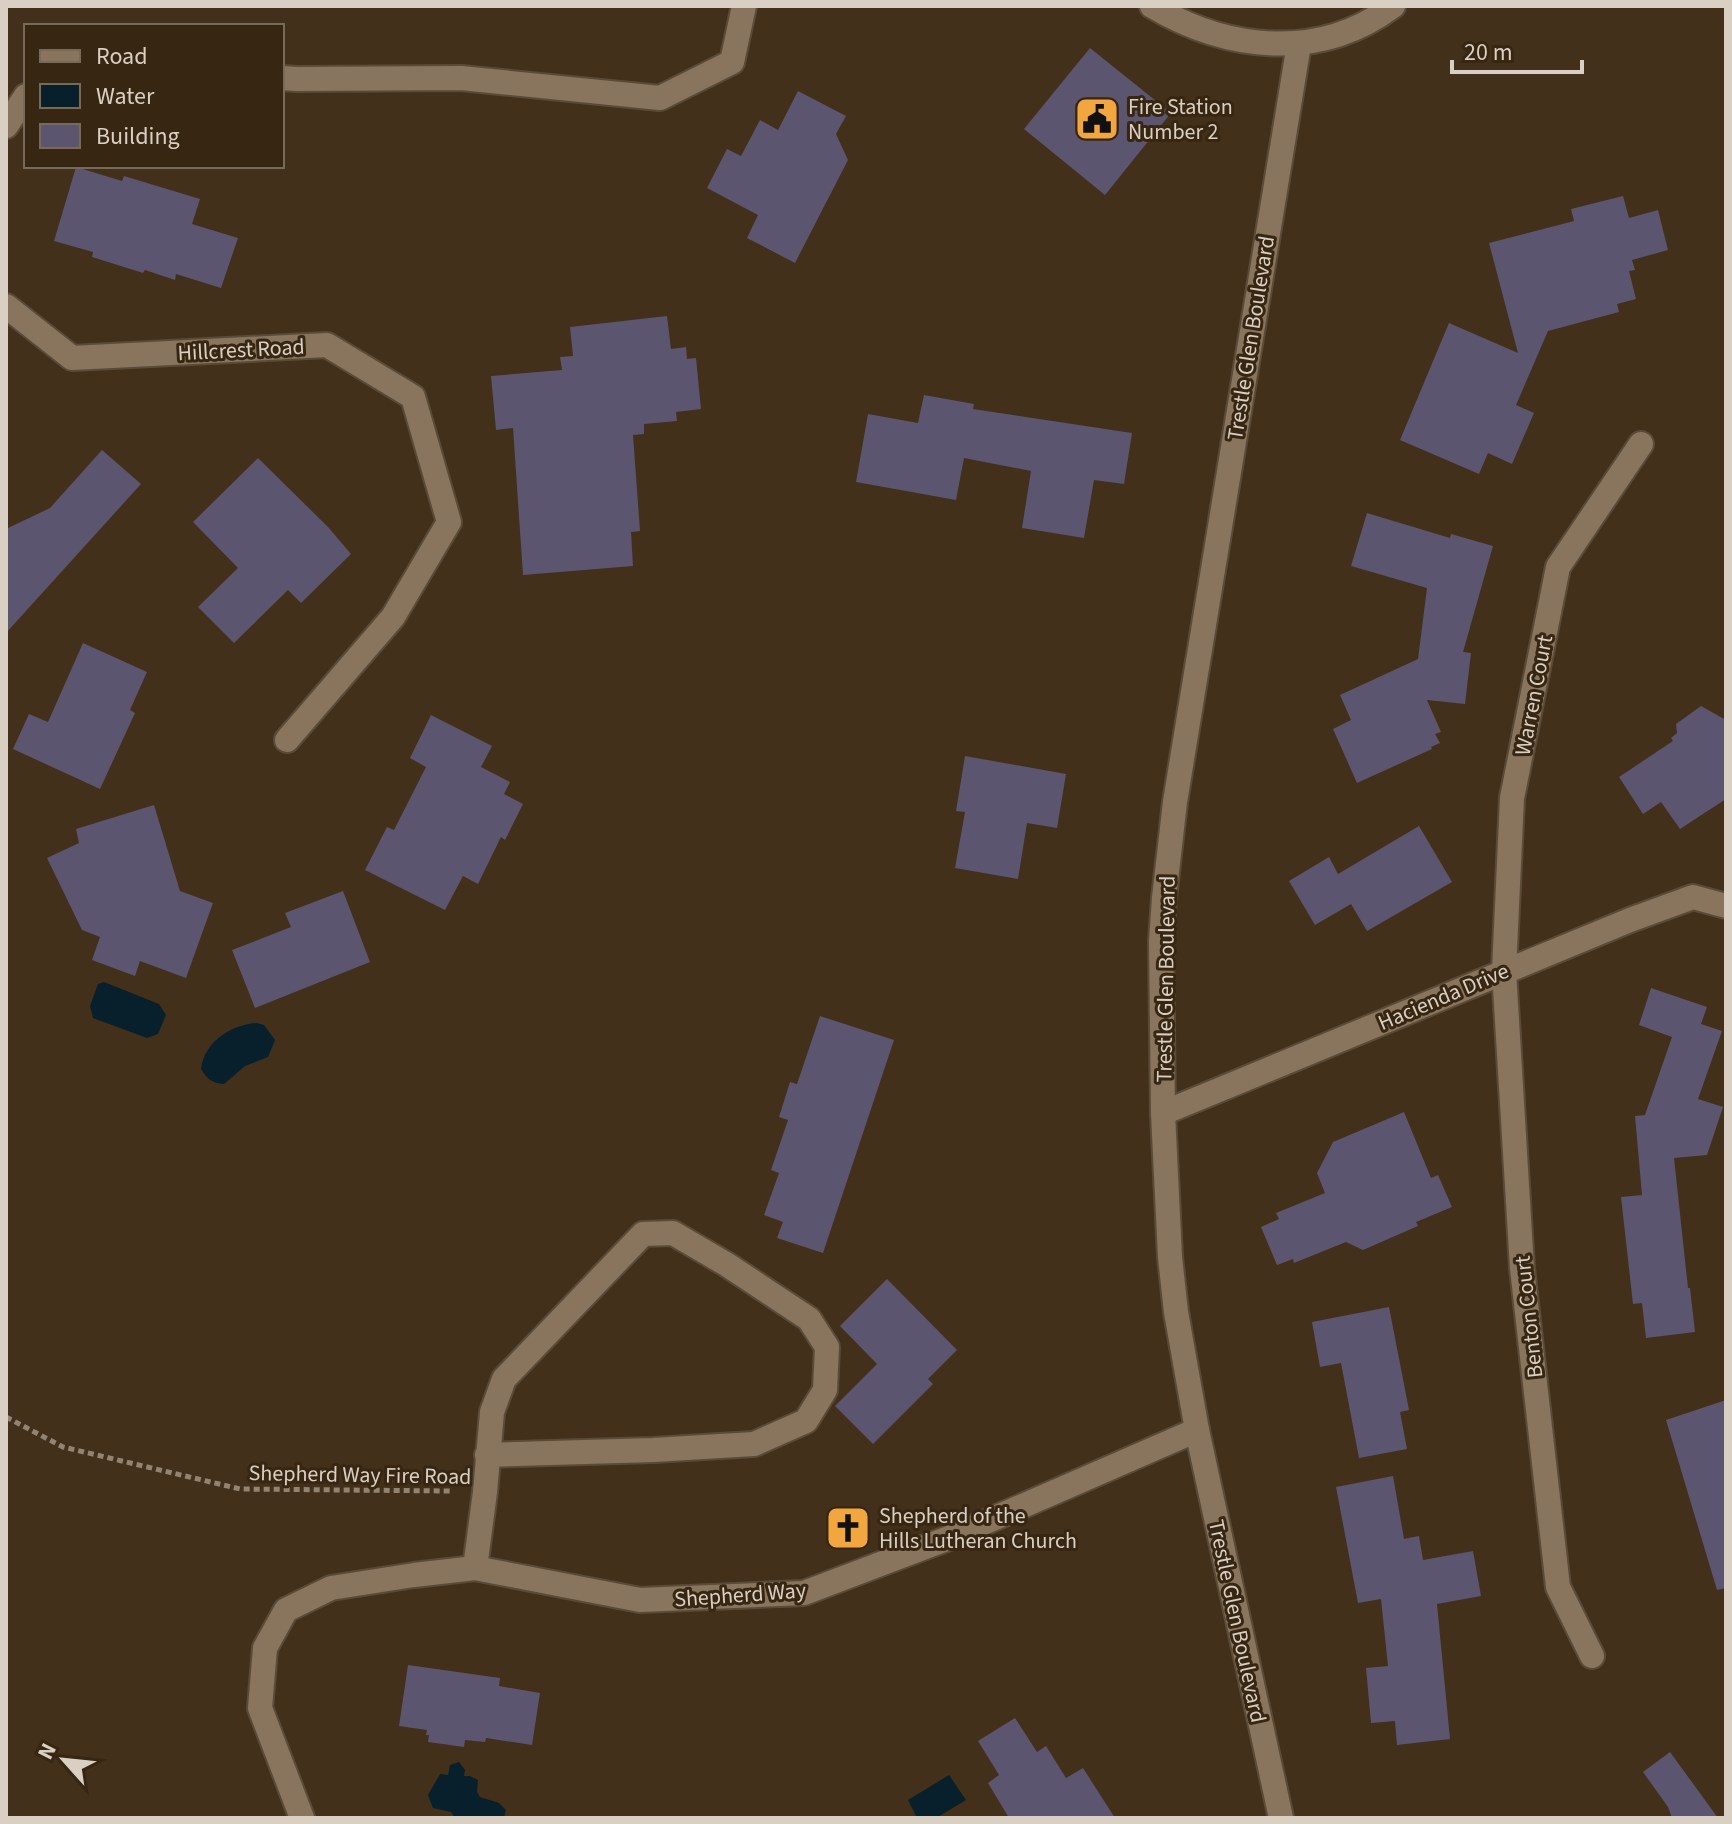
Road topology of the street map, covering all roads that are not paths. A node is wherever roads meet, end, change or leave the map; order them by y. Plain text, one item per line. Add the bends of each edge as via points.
1 (744, 6) edge
2 (1152, 6) edge
3 (1393, 6) edge
4 (1299, 44) junction
5 (284, 78) edge
6 (24, 99) edge
7 (6, 126) edge
8 (6, 306) edge
9 (1641, 444) dead end
10 (287, 740) dead end
11 (1726, 906) edge
12 (1504, 971) junction
13 (1163, 1113) junction
14 (1197, 1430) junction
15 (487, 1455) junction
16 (475, 1568) junction
17 (1592, 1656) dead end
18 (302, 1818) edge
19 (1281, 1818) edge

1 - 5 street via 732,62 660,98 461,78
2 - 4 street via 1231,38
3 - 4 street via 1358,28
4 - 13 street, Trestle Glen Boulevard via 1173,818 1161,941
6 - 7 street
8 - 10 street, Hillcrest Road via 72,358 327,345 413,397 449,522 393,617
9 - 12 street, Warren Court via 1558,567 1512,798
11 - 12 street, Hacienda Drive via 1693,897
12 - 13 street, Hacienda Drive
12 - 17 street, Benton Court via 1522,1268 1558,1587
13 - 14 street, Trestle Glen Boulevard via 1171,1271
14 - 16 street, Shepherd Way via 949,1538 804,1593 640,1600
14 - 19 street, Trestle Glen Boulevard
15 - 15 street via 754,1444 806,1421 825,1390 827,1347 809,1319 726,1264 673,1233 643,1234 504,1379 492,1412
15 - 16 street
16 - 18 street, Shepherd Way via 331,1588 286,1610 265,1648 260,1708

